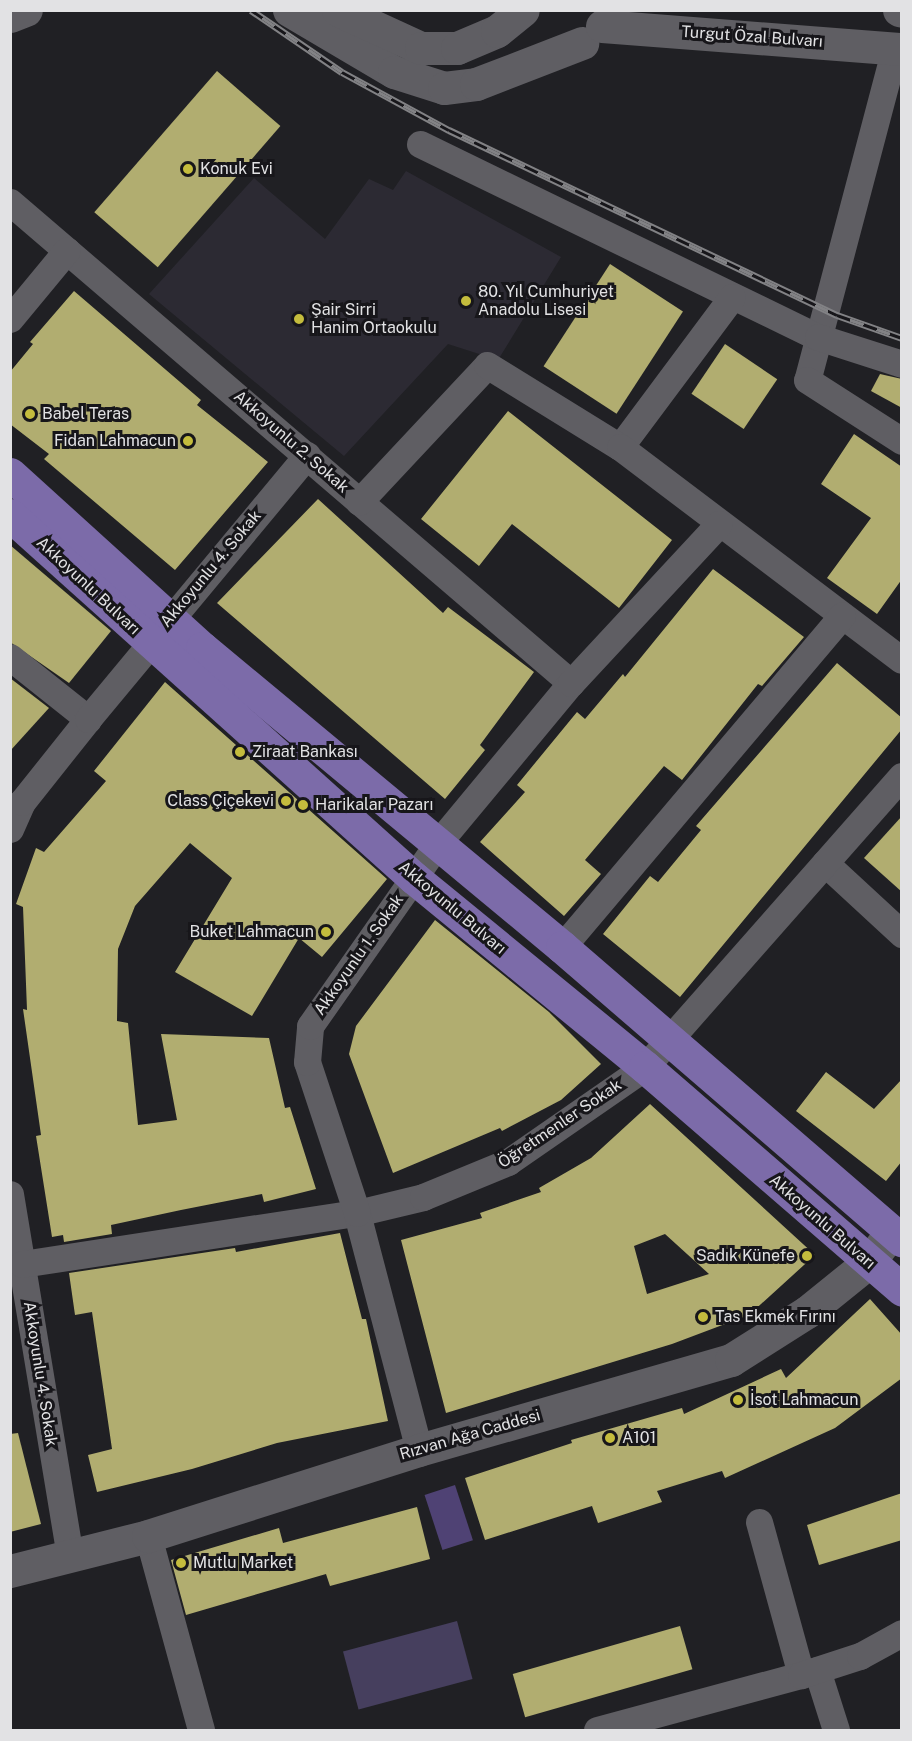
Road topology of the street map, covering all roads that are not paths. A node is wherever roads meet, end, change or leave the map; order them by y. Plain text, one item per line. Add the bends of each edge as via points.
1 (26, 10) edge
2 (288, 10) edge
3 (338, 10) edge
4 (523, 10) edge
5 (531, 10) edge
6 (10, 16) edge
7 (597, 27) edge
8 (898, 48) edge
9 (420, 144) dead end
10 (10, 202) edge
11 (67, 250) junction
12 (732, 297) junction
13 (10, 319) edge
14 (818, 337) junction
15 (902, 364) edge
16 (902, 441) edge
17 (620, 447) junction
18 (307, 455) junction
19 (10, 474) edge
20 (359, 502) junction
21 (10, 515) edge
22 (719, 524) junction
23 (842, 616) junction
24 (171, 618) junction
25 (149, 642) junction
26 (10, 657) edge
27 (902, 660) edge
28 (571, 683) junction
29 (88, 719) junction
30 (902, 776) edge
31 (10, 829) edge
32 (438, 843) junction
33 (825, 863) junction
34 (414, 878) junction
35 (902, 934) edge
36 (562, 947) junction
37 (669, 1040) junction
38 (645, 1067) junction
39 (10, 1194) edge
40 (357, 1213) junction
41 (898, 1231) edge
42 (869, 1262) junction
43 (22, 1264) junction
44 (902, 1290) edge
45 (419, 1450) junction
46 (759, 1522) dead end
47 (148, 1536) junction
48 (70, 1554) junction
49 (10, 1571) edge
50 (902, 1634) edge
51 (809, 1672) junction
52 (682, 1720) edge
53 (201, 1731) edge
54 (597, 1731) edge
55 (836, 1731) edge

1 - 6 street
2 - 7 street via 394,72 444,88 476,84
3 - 4 street via 421,48 457,48 497,31
5 - 7 street, Turgut Özal Bulvarı via 537,28 557,43
7 - 8 street, Turgut Özal Bulvarı
8 - 14 street
9 - 12 street
10 - 11 street, Akkoyunlu 2. Sokak
11 - 13 street
11 - 18 street, Akkoyunlu 2. Sokak
12 - 14 street
12 - 17 street
14 - 15 street
14 - 16 street via 807,380
17 - 20 street via 487,365
17 - 22 street
18 - 20 street, Akkoyunlu 2. Sokak
18 - 24 street, Akkoyunlu 4. Sokak
19 - 24 main road, Akkoyunlu Bulvarı
20 - 28 street, Akkoyunlu 2. Sokak
21 - 25 main road, Akkoyunlu Bulvarı
22 - 23 street
22 - 28 street, Akkoyunlu 1. Sokak
23 - 27 street
23 - 36 street
24 - 25 street, Akkoyunlu 4. Sokak
24 - 32 main road, Akkoyunlu Bulvarı
25 - 29 street, Akkoyunlu 4. Sokak
25 - 34 main road, Akkoyunlu Bulvarı
26 - 29 street
28 - 32 street, Akkoyunlu 1. Sokak
29 - 31 street, Akkoyunlu 4. Sokak via 22,802
30 - 33 street, Öğretmenler Sokak
32 - 34 street, Akkoyunlu 1. Sokak
32 - 36 main road, Akkoyunlu Bulvarı
33 - 35 street
33 - 37 street, Öğretmenler Sokak
34 - 38 main road, Akkoyunlu Bulvarı
34 - 40 street, Akkoyunlu 1. Sokak via 310,1026 307,1062
36 - 37 main road, Akkoyunlu Bulvarı
37 - 38 street, Öğretmenler Sokak
37 - 41 main road, Akkoyunlu Bulvarı
38 - 40 street, Öğretmenler Sokak via 508,1162 423,1197
38 - 42 main road, Akkoyunlu Bulvarı
39 - 43 street, Akkoyunlu 4. Sokak
40 - 43 street, Öğretmenler Sokak
40 - 45 street, Akkoyunlu 1. Sokak
41 - 42 street, Rızvan Ağa Caddesi
42 - 44 main road, Akkoyunlu Bulvarı
42 - 45 street, Rızvan Ağa Caddesi via 807,1312 731,1360
43 - 48 street, Akkoyunlu 4. Sokak
45 - 47 street, Rızvan Ağa Caddesi
46 - 51 street
47 - 48 street, Rızvan Ağa Caddesi
47 - 53 street
48 - 49 street, Rızvan Ağa Caddesi
50 - 51 street via 860,1656
51 - 52 street
51 - 55 street
52 - 54 street

